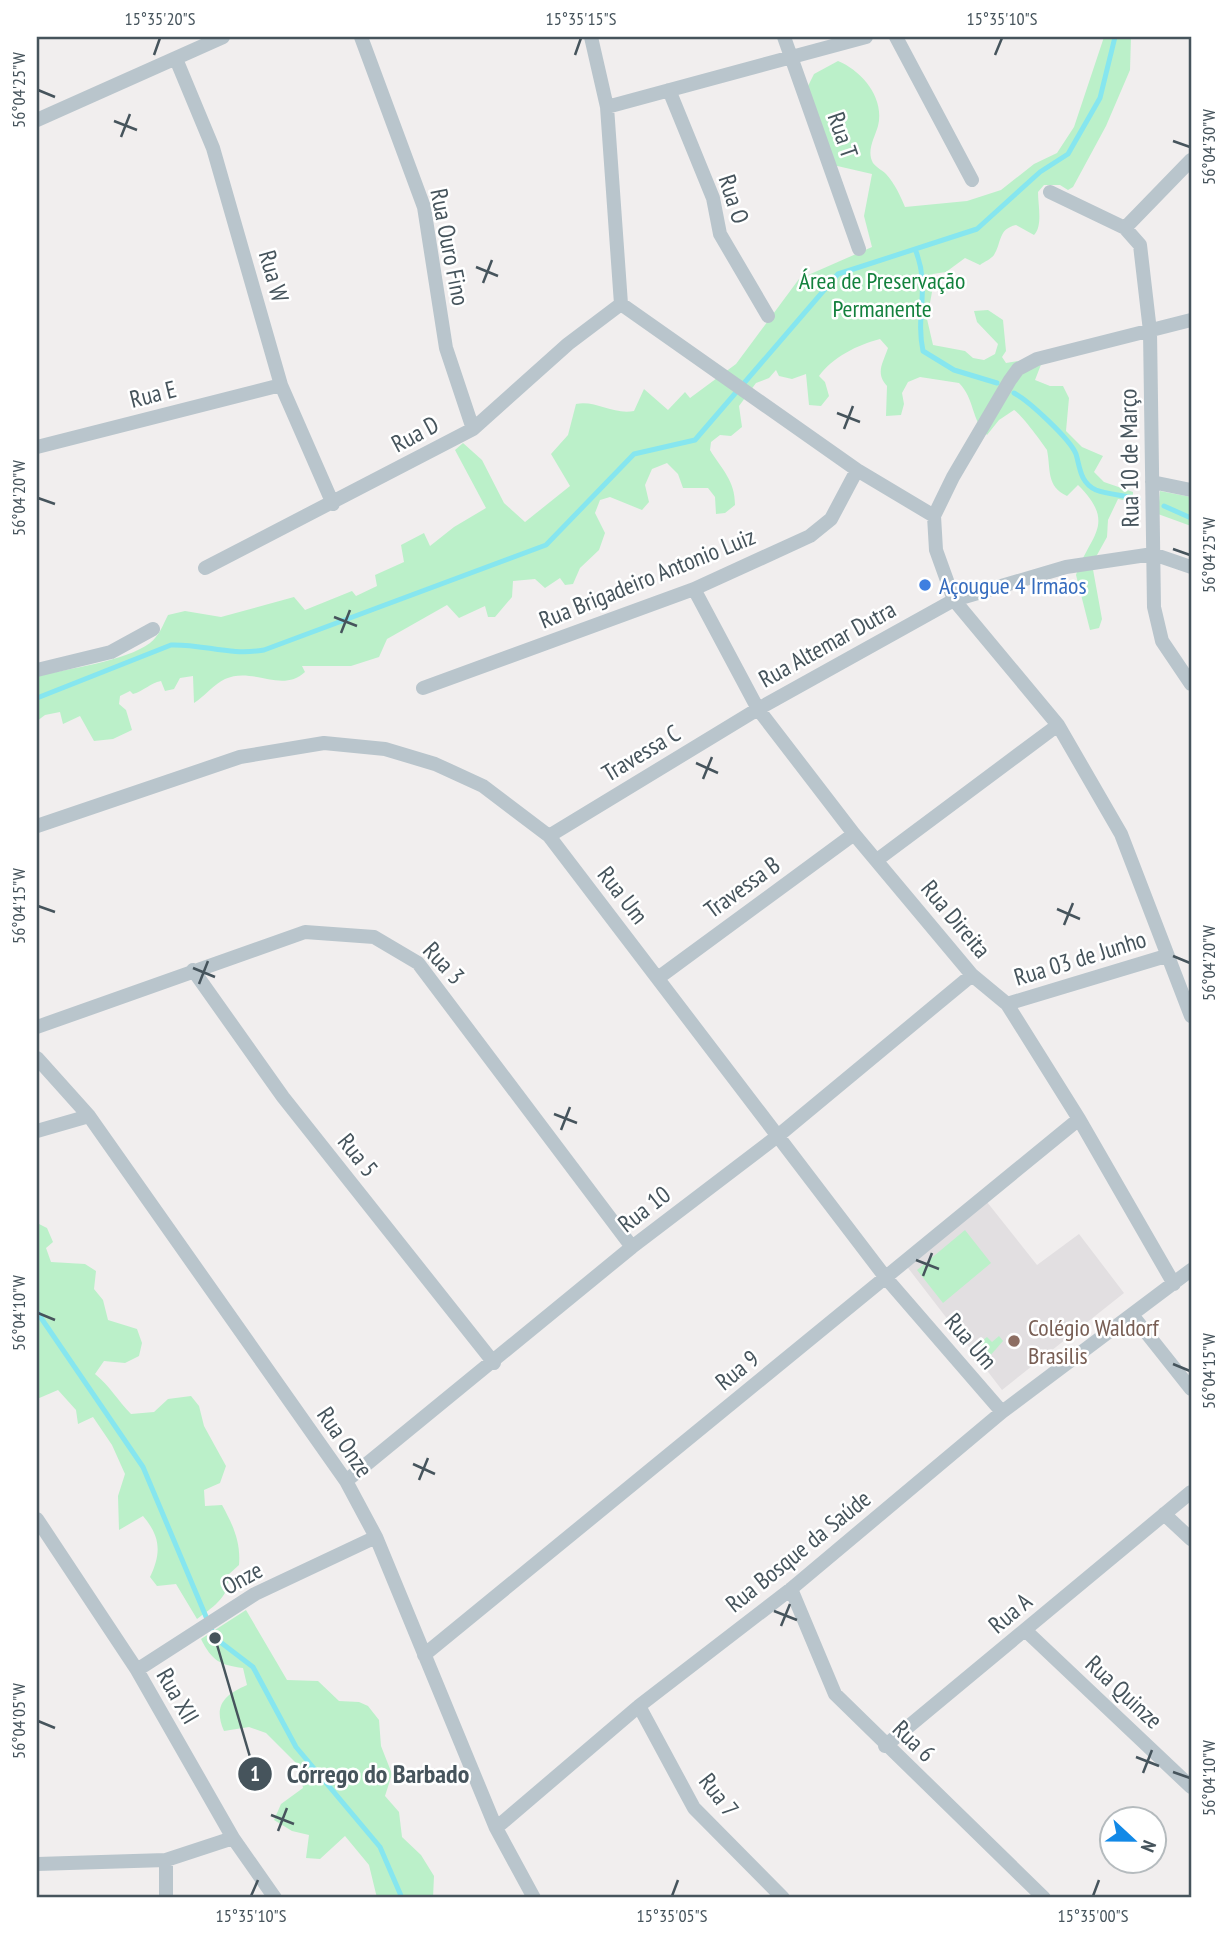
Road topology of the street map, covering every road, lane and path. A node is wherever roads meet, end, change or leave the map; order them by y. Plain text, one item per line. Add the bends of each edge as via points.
1 (223, 37) edge
2 (361, 37) edge
3 (591, 37) edge
4 (784, 37) edge
5 (866, 37) edge
6 (896, 37) edge
7 (792, 58) junction
8 (176, 59) junction
9 (669, 90) junction
10 (607, 107) junction
11 (37, 120) edge
12 (1191, 160) edge
13 (972, 180) dead end
14 (1050, 192) dead end
15 (1125, 228) junction
16 (859, 249) dead end
17 (621, 304) junction
18 (768, 316) dead end
19 (1191, 320) edge
20 (1150, 331) junction
21 (281, 385) junction
22 (473, 429) junction
23 (37, 446) edge
24 (857, 470) junction
25 (1152, 482) junction
26 (1191, 490) edge
27 (333, 504) junction
28 (934, 516) junction
29 (1153, 554) junction
30 (205, 568) dead end
31 (1191, 568) edge
32 (694, 589) junction
33 (954, 600) junction
34 (153, 629) dead end
35 (37, 670) edge
36 (1191, 684) edge
37 (423, 688) dead end
38 (758, 709) junction
39 (1058, 725) junction
40 (37, 826) edge
41 (854, 834) junction
42 (549, 836) junction
43 (877, 860) junction
44 (1166, 956) junction
45 (193, 970) junction
46 (972, 975) junction
47 (658, 978) junction
48 (1007, 1004) junction
49 (1191, 1016) edge
50 (37, 1027) edge
51 (37, 1058) edge
52 (89, 1116) junction
53 (1079, 1119) junction
54 (37, 1131) edge
55 (779, 1135) junction
56 (632, 1247) junction
57 (1191, 1270) edge
58 (886, 1278) junction
59 (1174, 1284) junction
60 (1133, 1316) junction
61 (494, 1363) junction
62 (1191, 1389) edge
63 (1002, 1412) junction
64 (346, 1481) junction
65 (1191, 1492) edge
66 (1164, 1514) junction
67 (38, 1523) edge
68 (376, 1537) junction
69 (1191, 1539) edge
70 (791, 1589) junction
71 (1025, 1630) junction
72 (424, 1655) junction
73 (136, 1670) junction
74 (639, 1706) junction
75 (885, 1746) junction
76 (1191, 1787) edge
77 (496, 1828) junction
78 (233, 1838) junction
79 (166, 1860) junction
80 (37, 1864) edge
81 (166, 1898) edge
82 (275, 1898) edge
83 (534, 1898) edge
84 (783, 1898) edge
85 (1045, 1898) edge

1 - 8 street
2 - 22 street, Rua Ouro Fino via 424,206 446,348
3 - 10 street
4 - 7 street, Rua T
5 - 7 street
6 - 13 street
7 - 9 street
7 - 16 street, Rua T
8 - 11 street
8 - 21 street, Rua W via 213,148
9 - 10 street
9 - 18 street, Rua O via 713,198 720,234
10 - 17 street
12 - 15 street
14 - 15 street
15 - 20 street, Rua 10 de Março via 1140,245
17 - 22 street, Rua D via 568,344
17 - 24 street
19 - 20 street
20 - 25 street, Rua 10 de Março
20 - 28 street via 1037,359 1018,369
21 - 23 street, Rua E
21 - 27 street, Rua W
22 - 27 street, Rua D
24 - 28 street
24 - 32 street, Rua Brigadeiro Antonio Luiz via 831,519 810,536
25 - 26 street
25 - 29 street, Rua 10 de Março
27 - 30 street, Rua D
28 - 33 street via 936,550
29 - 31 street
29 - 33 street, Rua Altemar Dutra via 1066,567
29 - 36 street, Rua 10 de Março via 1154,607 1162,641
32 - 37 street, Rua Brigadeiro Antonio Luiz
32 - 38 street, Rua Direita
33 - 38 street, Rua Altemar Dutra
33 - 39 street
34 - 35 street via 111,652
38 - 41 street, Rua Direita
38 - 42 street, Travessa C
39 - 43 street
39 - 44 street via 1121,834
40 - 42 street, Rua Um via 240,757 324,743 385,749 435,764 484,786
41 - 43 street, Rua Direita
41 - 47 street, Travessa B
42 - 47 street, Rua Um
43 - 46 street, Rua Direita
44 - 48 street, Rua 03 de Junho
44 - 49 street
45 - 50 street, Rua 3
45 - 56 street, Rua 3 via 305,932 374,937 396,948 418,963 444,995
45 - 61 street, Rua 5 via 282,1097
46 - 48 street, Rua Direita
46 - 55 street, Rua 10
47 - 55 street, Rua Um
48 - 53 street, Rua Direita
51 - 52 street, Rua Onze
52 - 54 street
52 - 64 street, Rua Onze
53 - 58 street, Rua 9
53 - 59 street, Rua Direita
55 - 56 street, Rua 10
55 - 58 street, Rua Um
56 - 61 street, Rua 10
57 - 59 street, Rua Bosque da Saúde
58 - 63 street, Rua Um
58 - 72 street, Rua 9
59 - 60 street, Rua Bosque da Saúde
60 - 62 street
60 - 63 street, Rua Bosque da Saúde
61 - 64 street, Rua 10
63 - 70 street, Rua Bosque da Saúde
64 - 68 street, Rua Onze
65 - 66 street, Rua A
66 - 69 street
66 - 71 street, Rua A
67 - 73 street, Rua XII
68 - 72 street, Rua Onze
68 - 73 street, Onze via 256,1594
70 - 74 street, Rua Bosque da Saúde
70 - 75 street, Rua 6 via 835,1694
71 - 75 street, Rua A
71 - 76 street, Rua Quinze
72 - 77 street, Rua Onze
73 - 78 street, Rua XII
74 - 77 street, Rua Bosque da Saúde
74 - 84 street, Rua 7 via 694,1808
75 - 85 street, Rua 6
77 - 83 street, Rua Onze
78 - 79 street
78 - 82 street, Rua XII
79 - 80 street
79 - 81 street

